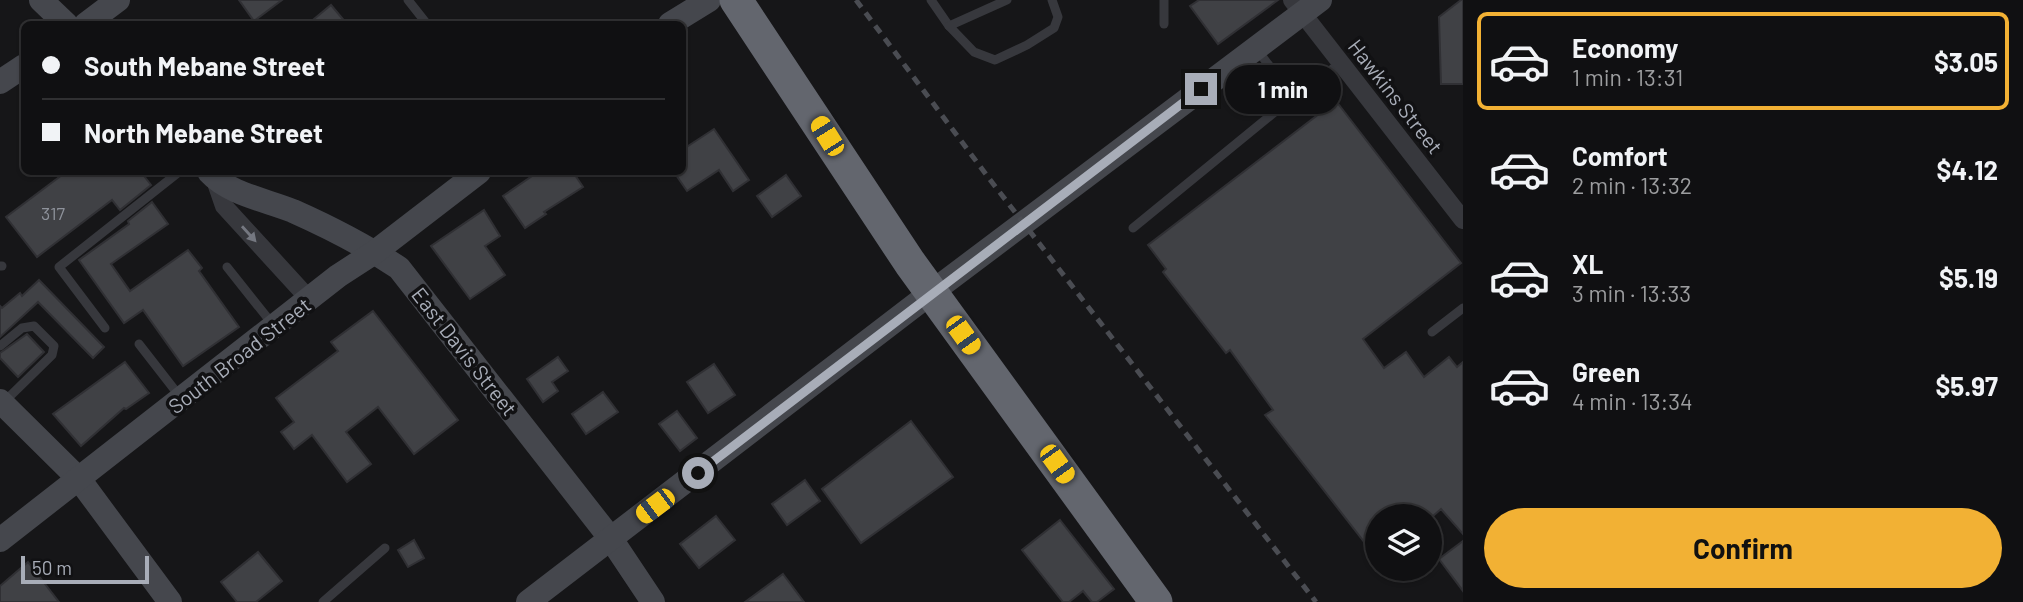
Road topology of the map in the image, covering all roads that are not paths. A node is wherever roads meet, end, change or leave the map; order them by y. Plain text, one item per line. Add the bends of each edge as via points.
1 (41, 0) edge
2 (118, 0) edge
3 (408, 0) edge
4 (709, 0) edge
5 (736, 0) edge
6 (931, 0) edge
7 (1007, 0) edge
8 (1052, 0) edge
9 (1164, 0) edge
10 (1305, 4) edge
11 (63, 21) edge
12 (90, 21) edge
13 (426, 21) edge
14 (675, 21) edge
15 (1164, 24) dead end
16 (949, 26) junction
17 (1255, 48) junction
18 (1342, 63) junction
19 (21, 68) edge
20 (0, 82) edge
21 (1293, 97) junction
22 (175, 175) edge
23 (212, 175) edge
24 (214, 175) edge
25 (475, 175) edge
26 (1463, 220) edge
27 (1133, 228) dead end
28 (375, 252) junction
29 (227, 267) dead end
30 (932, 292) junction
31 (310, 300) junction
32 (1463, 308) edge
33 (275, 327) junction
34 (105, 328) dead end
35 (1432, 332) dead end
36 (139, 344) dead end
37 (0, 346) edge
38 (182, 398) junction
39 (1, 402) edge
40 (79, 479) junction
41 (611, 539) junction
42 (0, 540) edge
43 (385, 548) dead end
44 (1148, 599) edge
45 (170, 602) edge
46 (323, 602) edge
47 (528, 602) edge
48 (653, 602) edge

1 - 11 street
2 - 12 street
3 - 13 lane
4 - 14 street
5 - 30 highway
6 - 16 lane
7 - 16 lane
8 - 16 lane via 1058,17 1054,28 995,60 974,52
9 - 15 lane
10 - 17 street
10 - 18 street, Hawkins Street
17 - 21 lane
17 - 30 street
18 - 21 lane
18 - 26 street, Hawkins Street
19 - 20 street
21 - 27 lane
22 - 34 lane via 59,267
23 -> 31 street, East Davis Street via 224,206
24 - 28 street, East Davis Street via 236,190 293,211
25 - 28 street, South Broad Street
28 - 31 street, South Broad Street
28 - 41 street, East Davis Street via 408,278
29 - 33 lane
30 - 41 street
30 - 44 highway
31 - 33 street, South Broad Street
32 - 35 lane
33 - 38 street, South Broad Street
36 - 38 lane
37 - 39 lane via 22,328 34,326 54,346 52,355
38 - 40 street, South Broad Street
39 - 40 street
40 - 42 street, South Broad Street
40 - 45 street
41 - 47 street
41 - 48 street, East Davis Street
43 - 46 lane

